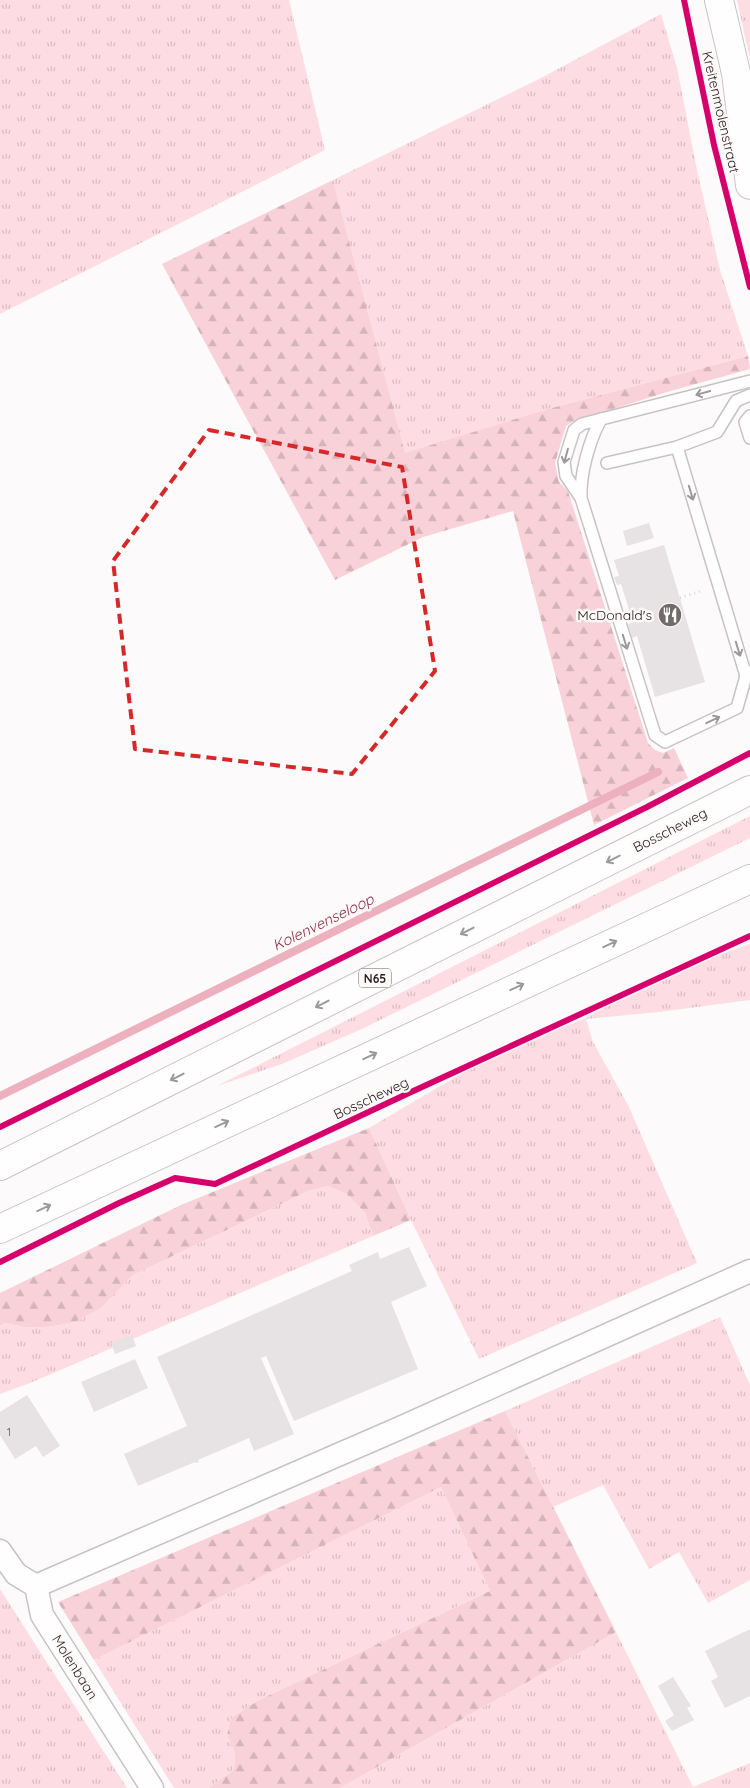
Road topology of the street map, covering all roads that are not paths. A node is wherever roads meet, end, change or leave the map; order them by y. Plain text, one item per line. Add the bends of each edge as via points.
1 (719, 0) edge
2 (736, 73) junction
3 (750, 112) edge
4 (750, 185) edge
5 (750, 380) edge
6 (750, 395) edge
7 (750, 416) edge
8 (601, 420) junction
9 (750, 438) edge
10 (677, 446) junction
11 (607, 463) dead end
12 (580, 498) junction
13 (748, 674) edge
14 (750, 790) edge
15 (750, 879) edge
16 (0, 1166) edge
17 (0, 1228) edge
18 (750, 1271) edge
19 (0, 1551) edge
20 (36, 1586) junction
21 (152, 1788) edge

1 - 2 main road, Kreitenmolenstraat
2 - 3 main road, Kreitenmolenstraat
2 - 4 main road, Kreitenmolenstraat
5 -> 8 lane
6 - 10 lane via 736,402 717,432
7 - 9 lane via 745,422
8 - 12 lane via 580,482
8 -> 12 lane via 576,428 564,462 566,476
10 - 11 lane
10 -> 13 lane
12 -> 13 lane via 655,735 665,742 737,708
14 -> 16 main road, Bosscheweg / N65
17 -> 15 main road
18 - 20 street
19 - 20 street via 16,1574
20 - 21 street, Molenbaan via 42,1614

